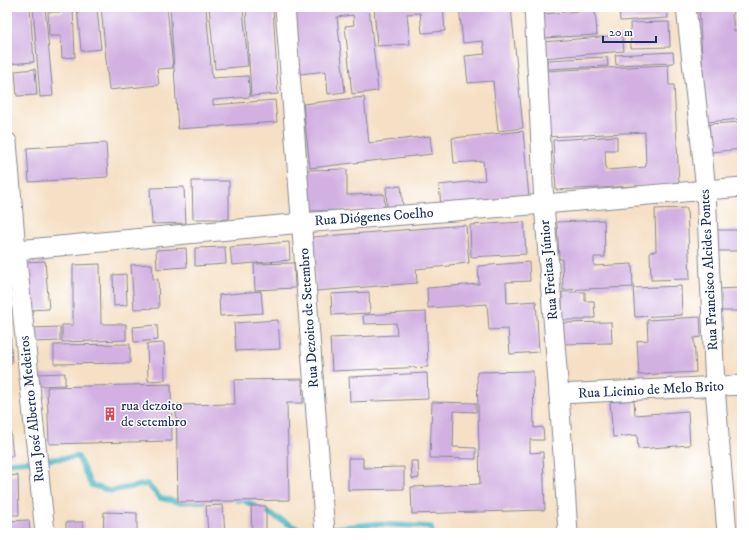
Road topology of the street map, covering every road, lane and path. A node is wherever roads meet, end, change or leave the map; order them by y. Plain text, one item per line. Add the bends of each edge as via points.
1 (285, 7) edge
2 (534, 7) edge
3 (686, 7) edge
4 (7, 142) edge
5 (742, 187) edge
6 (706, 190) junction
7 (544, 204) junction
8 (302, 222) junction
9 (11, 251) edge
10 (742, 385) edge
11 (715, 387) junction
12 (559, 394) junction
13 (45, 533) edge
14 (325, 533) edge
15 (568, 533) edge
16 (727, 533) edge

1 - 8 street, Rua Dezoito de Setembro
2 - 7 street, Rua Freitas Júnior
3 - 6 street, Rua Francisco Alcides Pontes
4 - 9 street, Rua José Alberto Medeiros
5 - 6 street, Rua Diógenes Coelho
6 - 7 street, Rua Diógenes Coelho
6 - 11 street, Rua Francisco Alcides Pontes
7 - 8 street, Rua Diógenes Coelho
7 - 12 street, Rua Freitas Júnior
8 - 9 street, Rua Diógenes Coelho
8 - 14 street, Rua Dezoito de Setembro
9 - 13 street, Rua José Alberto Medeiros
10 - 11 street, Rua Licinio de Melo Brito
11 - 12 street, Rua Licinio de Melo Brito
11 - 16 street, Rua Francisco Alcides Pontes
12 - 15 street, Rua Freitas Júnior

